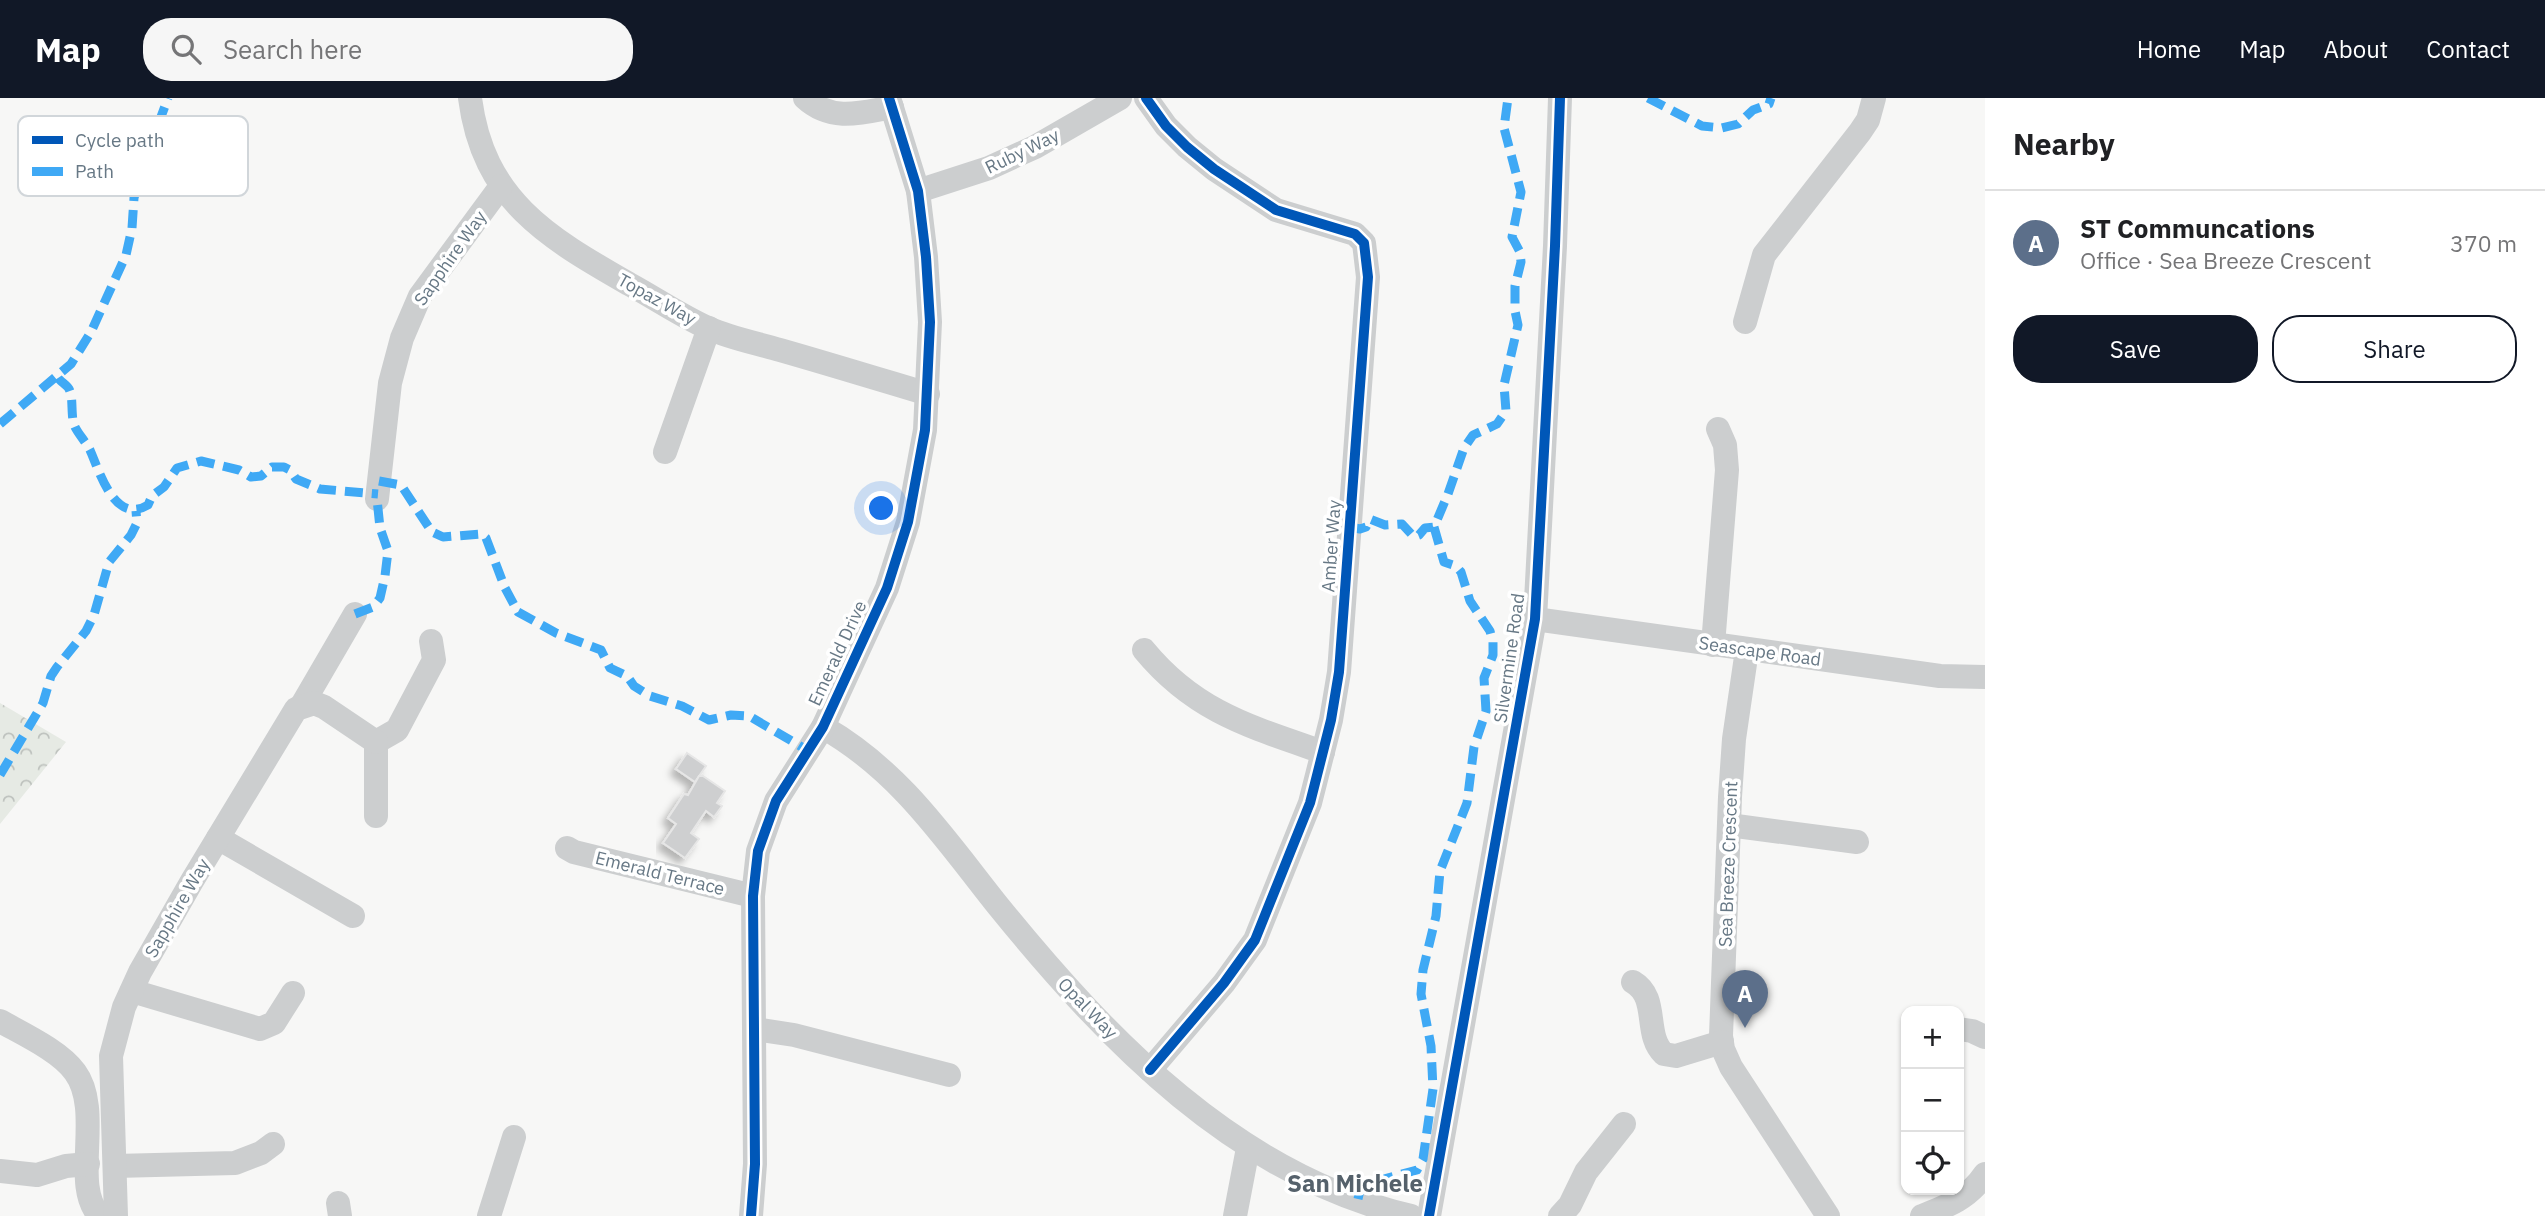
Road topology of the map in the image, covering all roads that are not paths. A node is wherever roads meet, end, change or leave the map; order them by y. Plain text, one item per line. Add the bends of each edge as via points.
1 (470, 98) edge
2 (805, 98) edge
3 (1120, 98) edge
4 (1146, 98) edge
5 (1560, 98) edge
6 (1874, 98) edge
7 (891, 103) edge
8 (501, 186) junction
9 (918, 191) junction
10 (1745, 322) dead end
11 (709, 328) junction
12 (928, 394) junction
13 (1718, 429) dead end
14 (665, 452) dead end
15 (377, 499) dead end
16 (355, 614) dead end
17 (1535, 619) junction
18 (431, 641) dead end
19 (1713, 645) junction
20 (1144, 650) dead end
21 (1747, 650) junction
22 (1985, 677) edge
23 (302, 705) junction
24 (822, 727) junction
25 (376, 742) junction
26 (1323, 752) junction
27 (376, 816) dead end
28 (1729, 825) junction
29 (218, 838) junction
30 (1857, 842) dead end
31 (568, 848) dead end
32 (753, 896) junction
33 (353, 916) dead end
34 (1633, 982) dead end
35 (132, 990) junction
36 (293, 993) dead end
37 (0, 1021) edge
38 (754, 1029) junction
39 (1964, 1030) edge
40 (1985, 1037) edge
41 (1722, 1042) junction
42 (1150, 1070) junction
43 (949, 1075) dead end
44 (1624, 1124) dead end
45 (514, 1137) dead end
46 (273, 1144) dead end
47 (1248, 1148) junction
48 (88, 1164) junction
49 (115, 1166) junction
50 (0, 1171) edge
51 (1985, 1174) edge
52 (100, 1216) edge
53 (116, 1216) edge
54 (489, 1216) edge
55 (751, 1216) edge
56 (1235, 1216) edge
57 (1411, 1216) edge
58 (1429, 1216) edge
59 (1560, 1216) edge
60 (1828, 1216) edge
61 (1922, 1216) edge

1 - 8 street, Topaz Way via 476,127
2 - 7 street via 827,112 848,116
3 - 9 street, Ruby Way via 989,169
4 - 26 street, Amber Way via 1166,126 1214,169 1276,210 1343,229 1364,243 1368,277 1339,672
5 - 17 street, Silvermine Road
6 - 10 street via 1860,132 1764,255
7 - 9 street, Emerald Drive
8 - 11 street, Topaz Way via 520,210 570,251
8 - 15 street, Sapphire Way via 420,296 402,338 390,383
9 - 12 street, Emerald Drive via 930,322
11 - 12 street, Topaz Way
11 - 14 street
12 - 24 street, Emerald Drive via 919,470 887,588
13 - 19 street via 1727,470
16 - 23 street, Sapphire Way
17 - 19 street, Seascape Road
17 - 58 street, Silvermine Road
18 - 25 street via 434,660 397,730
19 - 21 street, Seascape Road
20 - 26 street via 1162,672 1208,707 1236,722
21 - 22 street, Seascape Road via 1940,676
21 - 28 street, Sea Breeze Crescent via 1734,739
23 - 25 street via 324,707
23 - 29 street, Sapphire Way
24 - 32 street, Emerald Drive via 765,826
24 - 42 street, Opal Way via 849,742 905,790 1045,963
25 - 27 street
26 - 42 street, Amber Way via 1310,803 1255,940
28 - 30 street
28 - 41 street, Sea Breeze Crescent
29 - 33 street
29 - 35 street, Sapphire Way
31 - 32 street, Emerald Terrace
32 - 38 street, Emerald Drive
34 - 41 street via 1649,1001 1654,1039 1664,1054 1676,1056
35 - 36 street via 260,1029 274,1023
35 - 49 street, Sapphire Way via 111,1056
37 - 48 street via 75,1071 87,1094
38 - 43 street
38 - 55 street, Emerald Drive
39 - 40 street
41 - 60 street, Sea Breeze Crescent via 1731,1067
42 - 47 street, Opal Way
44 - 59 street via 1586,1172
45 - 54 street
46 - 49 street via 235,1163
47 - 56 street
47 - 57 street, Opal Way via 1329,1189
48 - 50 street via 37,1175
48 - 52 street via 90,1201
49 - 53 street, Sapphire Way
51 - 61 street via 1966,1196

